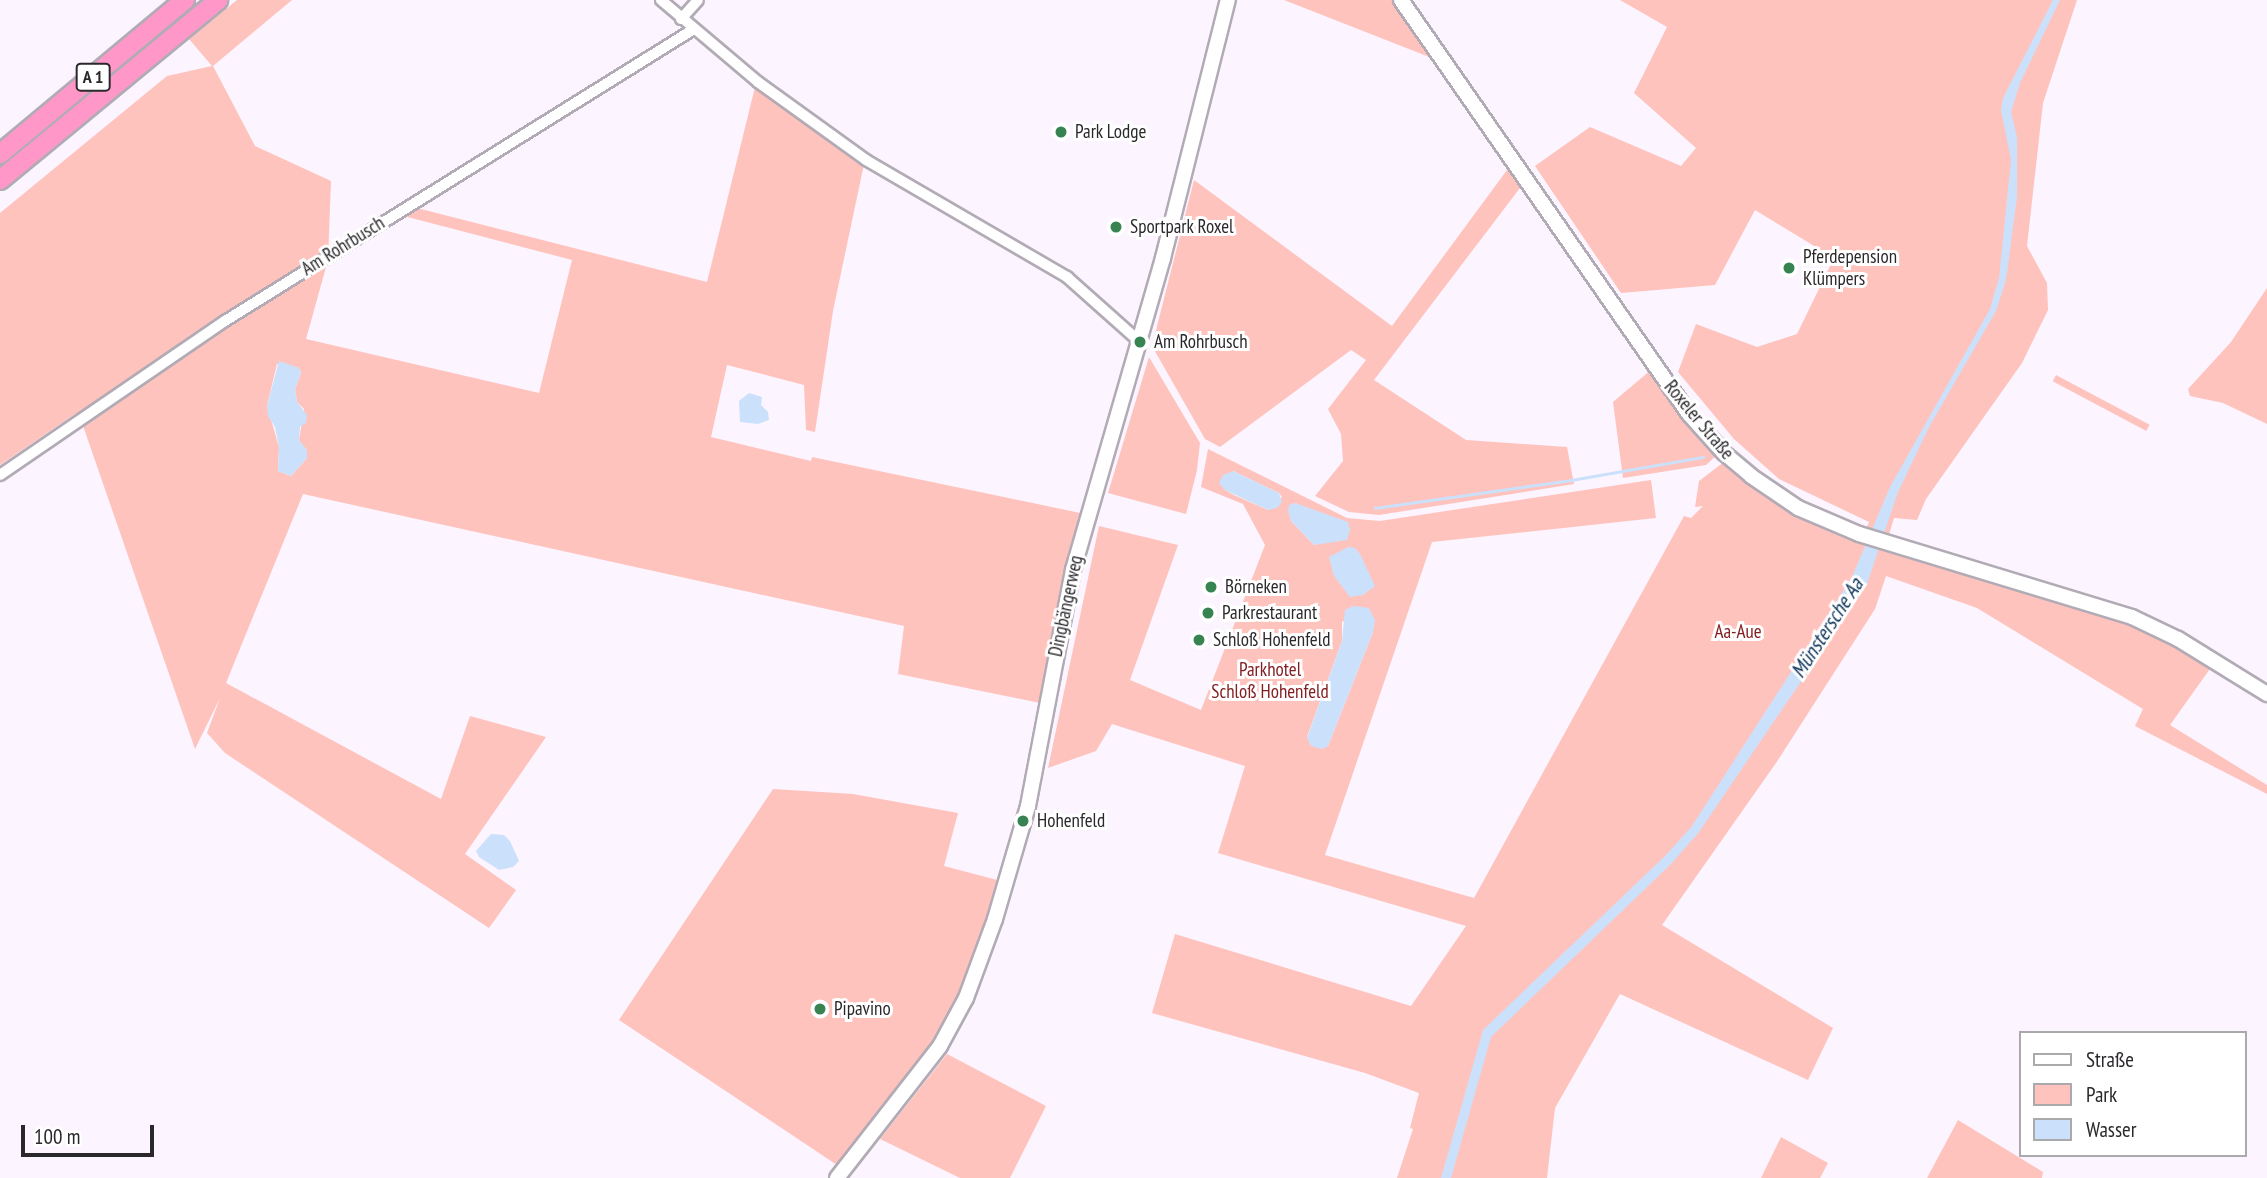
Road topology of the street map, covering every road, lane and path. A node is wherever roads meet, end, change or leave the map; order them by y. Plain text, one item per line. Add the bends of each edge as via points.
1 (185, 0) edge
2 (218, 0) edge
3 (661, 0) edge
4 (698, 0) edge
5 (1228, 0) edge
6 (1401, 0) edge
7 (681, 19) junction
8 (694, 29) junction
9 (0, 154) edge
10 (0, 180) edge
11 (1140, 342) junction
12 (0, 475) edge
13 (2267, 694) edge
14 (837, 1178) edge

1 - 9 highway, A 1
2 - 10 highway, A 1
3 - 7 street
4 - 7 street
5 - 11 main road, Dingbängerweg
6 - 13 main road, Roxeler Straße via 1659,372 1705,433 1769,490 1859,534 2132,617 2178,639
7 - 8 street
8 - 11 street via 866,160 1067,277
8 - 12 street, Am Rohrbusch via 225,321
11 - 14 main road, Dingbängerweg via 1073,570 1028,806 991,931 966,998 940,1046

